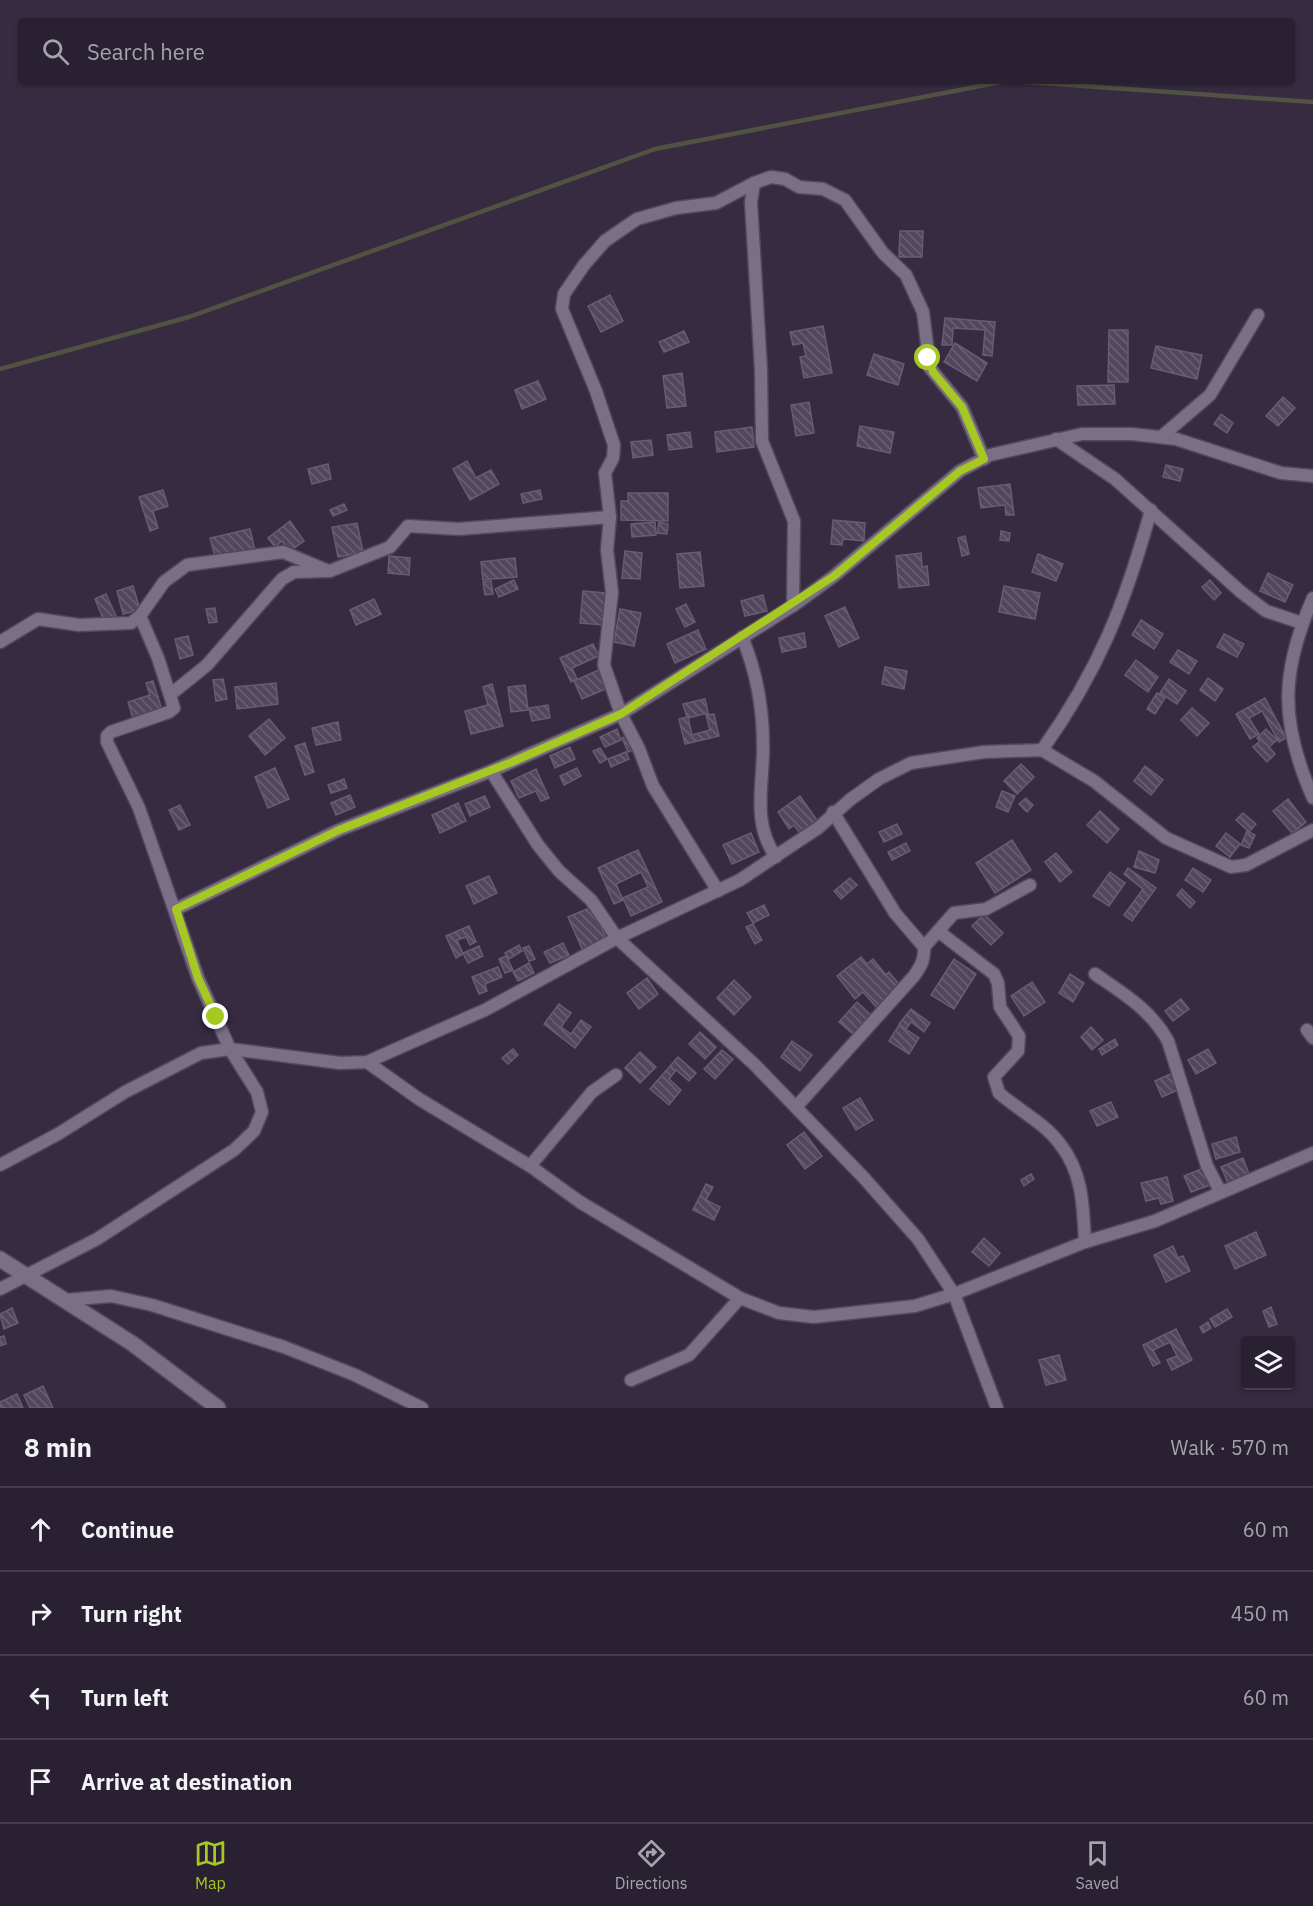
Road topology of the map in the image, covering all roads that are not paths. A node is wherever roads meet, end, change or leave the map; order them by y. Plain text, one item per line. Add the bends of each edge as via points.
1 (754, 183) junction
2 (1258, 315) dead end
3 (1161, 437) junction
4 (1056, 439) junction
5 (984, 459) junction
6 (1313, 476) edge
7 (1151, 510) junction
8 (610, 517) junction
9 (330, 571) junction
10 (1313, 598) edge
11 (793, 606) junction
12 (140, 616) junction
13 (1302, 623) junction
14 (742, 638) junction
15 (0, 642) edge
16 (171, 694) junction
17 (621, 714) junction
18 (1042, 750) junction
19 (491, 771) junction
20 (1313, 798) edge
21 (833, 812) junction
22 (1313, 830) edge
23 (776, 857) junction
24 (1030, 885) dead end
25 (718, 891) junction
26 (176, 909) junction
27 (938, 931) junction
28 (617, 938) junction
29 (924, 947) junction
30 (1095, 974) dead end
31 (230, 1049) junction
32 (367, 1062) junction
33 (616, 1075) dead end
34 (796, 1107) junction
35 (1313, 1153) edge
36 (0, 1165) edge
37 (530, 1166) junction
38 (1220, 1191) junction
39 (1085, 1242) junction
40 (0, 1259) edge
41 (28, 1276) junction
42 (0, 1289) edge
43 (954, 1294) junction
44 (740, 1298) junction
45 (66, 1300) junction
46 (632, 1380) dead end
47 (218, 1408) edge
48 (422, 1408) edge
49 (997, 1408) edge

1 - 5 street via 777,177 799,187 823,189 845,200 883,253 906,275 923,312 930,368 962,407
1 - 8 street via 716,203 676,208 637,219 606,242 564,294 562,309 614,445 613,458 605,473
1 - 11 street via 752,224 762,441 794,521
2 - 3 street via 1210,395
3 - 4 street via 1082,434
3 - 6 street via 1281,473
4 - 5 street
4 - 7 street via 1115,479
5 - 11 street via 960,471
7 - 13 street via 1266,611
7 - 18 street via 1132,579 1110,636 1065,718
8 - 9 street via 459,529 408,526 390,547
8 - 17 street via 607,550 612,592 604,665
9 - 12 street via 284,552 187,565 164,582
9 - 16 street via 294,572 282,579 207,665
10 - 13 street
11 - 14 street
12 - 15 street via 126,624 79,625 38,619
12 - 16 street
13 - 20 street via 1287,682 1287,712
14 - 17 street
14 - 23 street via 759,688 763,755 759,805 762,826
16 - 26 street via 174,708 170,712 111,732 107,740 139,808
17 - 19 street
17 - 25 street via 654,786
18 - 21 street via 984,752 911,763 879,779
18 - 22 street via 1094,781 1166,838 1220,864 1246,865
19 - 26 street via 339,830
19 - 28 street via 538,844 559,871 591,900
21 - 23 street via 818,828
21 - 29 street via 895,914
23 - 25 street
24 - 27 street via 986,909 954,913
25 - 28 street
26 - 31 street via 198,978
27 - 29 street
27 - 39 street via 994,974 1000,1007 1019,1036 1018,1051 994,1077 996,1087 1060,1143 1079,1179
28 - 32 street via 485,1010
28 - 34 street
29 - 34 street via 922,964 914,976
30 - 38 street via 1145,1009 1160,1025 1207,1166
31 - 32 street via 320,1061
31 - 36 street via 211,1050 186,1059
31 - 41 street via 257,1092 262,1112 245,1142 97,1239
32 - 37 street via 419,1099
33 - 37 street via 592,1092
34 - 43 street via 918,1239
35 - 38 street
37 - 44 street via 580,1202
38 - 39 street via 1155,1221
39 - 43 street
40 - 41 street
41 - 42 street
41 - 45 street
43 - 44 street via 915,1306 814,1317 779,1313
43 - 49 street
44 - 46 street via 689,1354
45 - 47 street
45 - 48 street via 111,1296 144,1302 284,1347 355,1375

